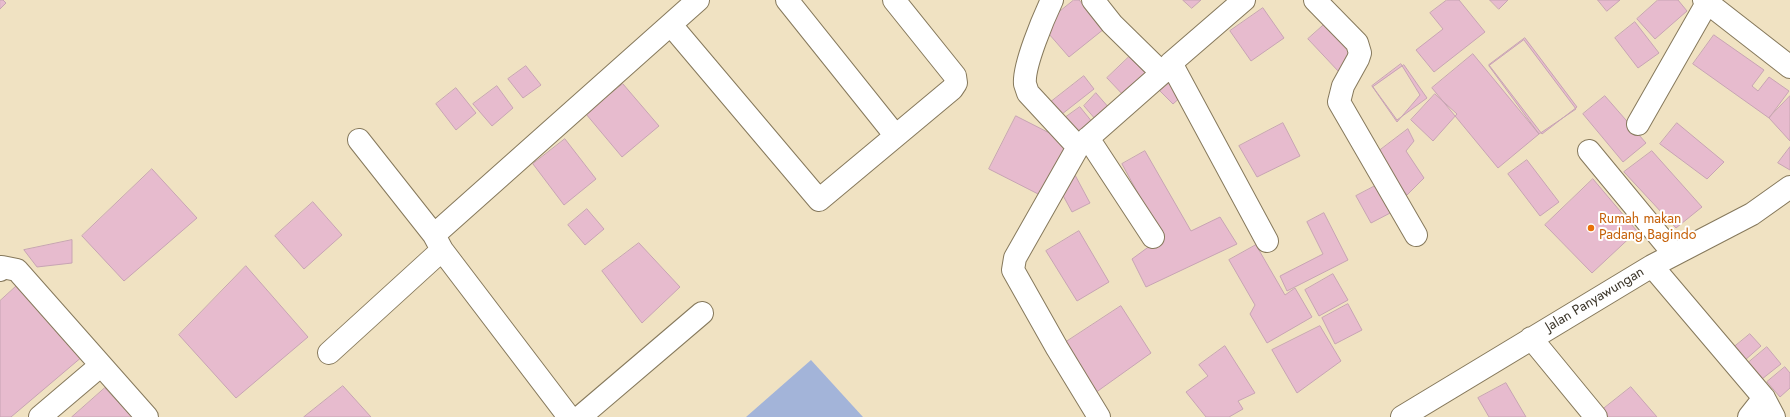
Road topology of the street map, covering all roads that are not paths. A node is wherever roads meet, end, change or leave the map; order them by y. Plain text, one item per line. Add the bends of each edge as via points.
1 (698, 0) edge
2 (787, 0) edge
3 (894, 0) edge
4 (1052, 0) edge
5 (1093, 0) edge
6 (1244, 0) edge
7 (1315, 0) edge
8 (1705, 2) edge
9 (671, 25) junction
10 (1790, 67) edge
11 (1167, 68) junction
12 (1638, 124) dead end
13 (895, 136) junction
14 (359, 140) dead end
15 (1083, 142) junction
16 (1589, 151) dead end
17 (1790, 187) edge
18 (1416, 235) dead end
19 (1153, 237) dead end
20 (1267, 241) dead end
21 (438, 243) junction
22 (1674, 254) junction
23 (1652, 266) junction
24 (0, 270) edge
25 (702, 313) dead end
26 (1531, 338) junction
27 (329, 352) dead end
28 (100, 366) junction
29 (1769, 408) edge
30 (40, 417) edge
31 (146, 417) edge
32 (569, 417) edge
33 (580, 417) edge
34 (1099, 417) edge
35 (1402, 417) edge
36 (1596, 417) edge
37 (1749, 417) edge

1 - 9 street
2 - 13 street
3 - 13 street via 955,76 956,83
4 - 15 street via 1041,22 1026,72 1025,84 1028,93
5 - 11 street via 1112,24
6 - 11 street
7 - 18 street via 1357,43 1360,53 1343,86 1339,102
8 - 10 street
8 - 12 street
9 - 13 street via 819,200
9 - 21 street
11 - 15 street
11 - 20 street
14 - 21 street
15 - 19 street
15 - 34 street via 1015,258 1013,270
16 - 22 street
17 - 22 street, Jalan Panyawungan via 1752,214
21 - 27 street
21 - 32 street
22 - 23 street, Jalan Panyawungan
23 - 26 street, Jalan Panyawungan
23 - 29 street
24 - 28 street via 2,267 17,270
25 - 33 street
26 - 35 street, Jalan Panyawungan
26 - 36 street
28 - 30 street
28 - 31 street
29 - 37 street

